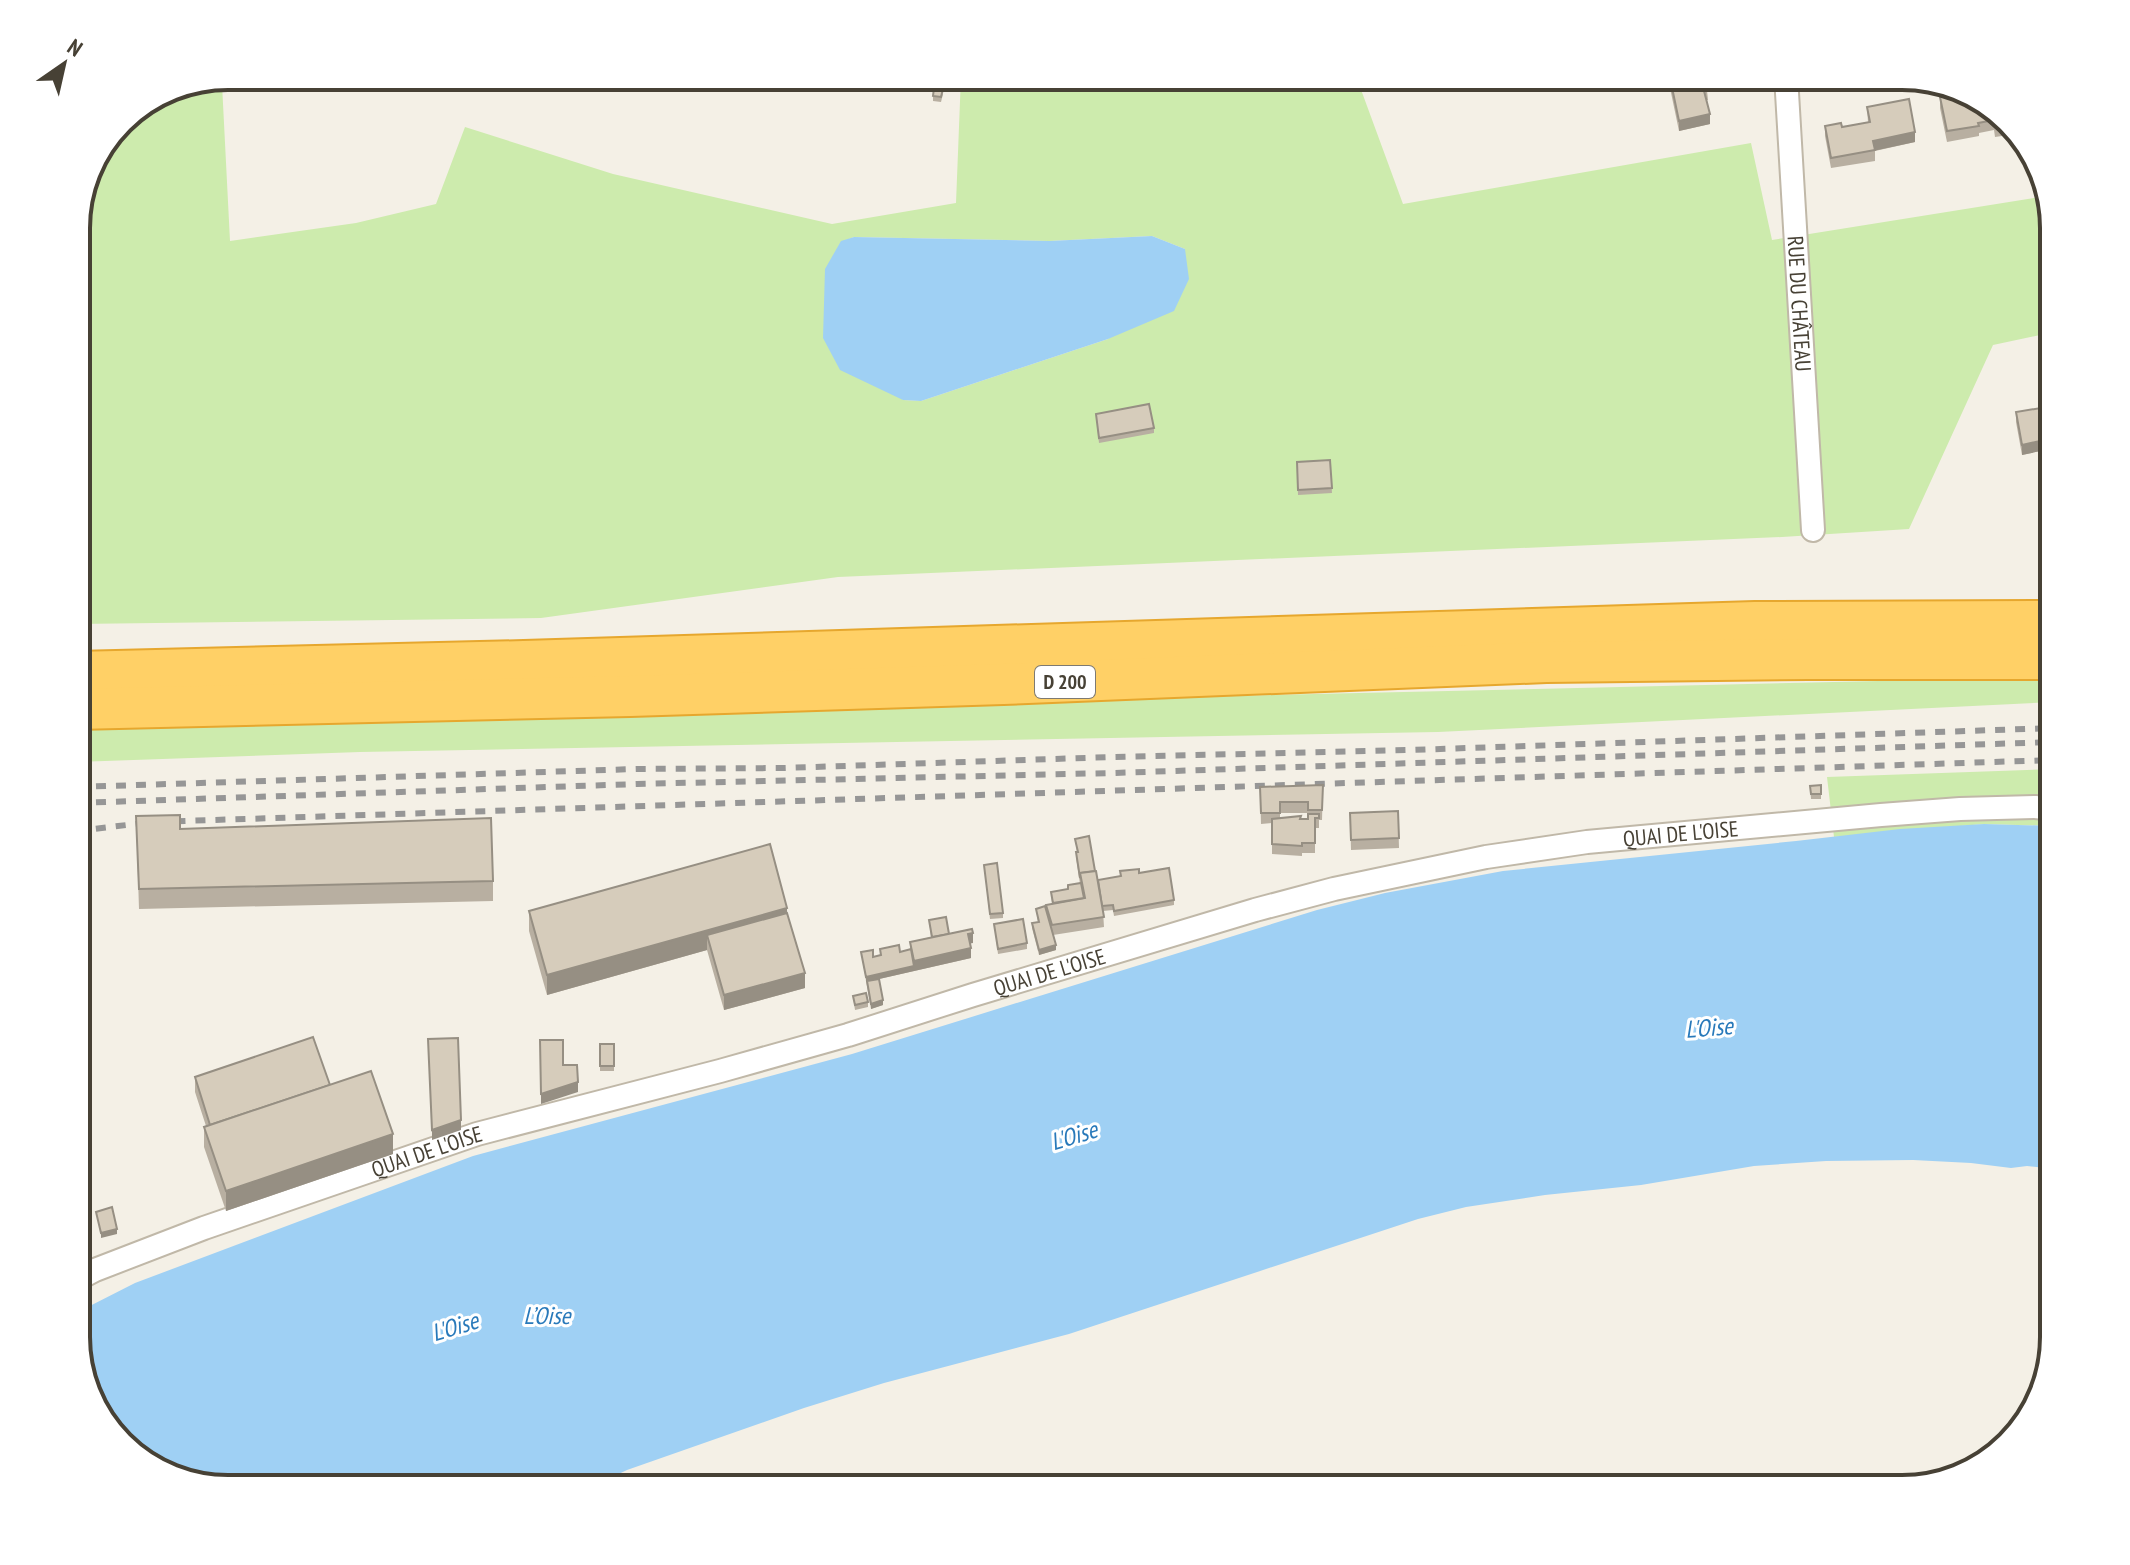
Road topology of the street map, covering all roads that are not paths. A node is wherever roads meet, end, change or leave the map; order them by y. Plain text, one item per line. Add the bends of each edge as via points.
1 (1787, 90) edge
2 (1813, 530) dead end
3 (2040, 621) edge
4 (2040, 659) edge
5 (90, 672) edge
6 (90, 709) edge
7 (2040, 808) edge
8 (90, 1273) edge

1 - 2 street, RUE DU CHÂTEAU
3 - 5 highway, D 200 via 1755,622
4 - 6 highway, D 200 via 1546,662 661,695
7 - 8 street, QUAI DE L'OISE via 1944,810 1587,842 1334,889 791,1051 477,1134

